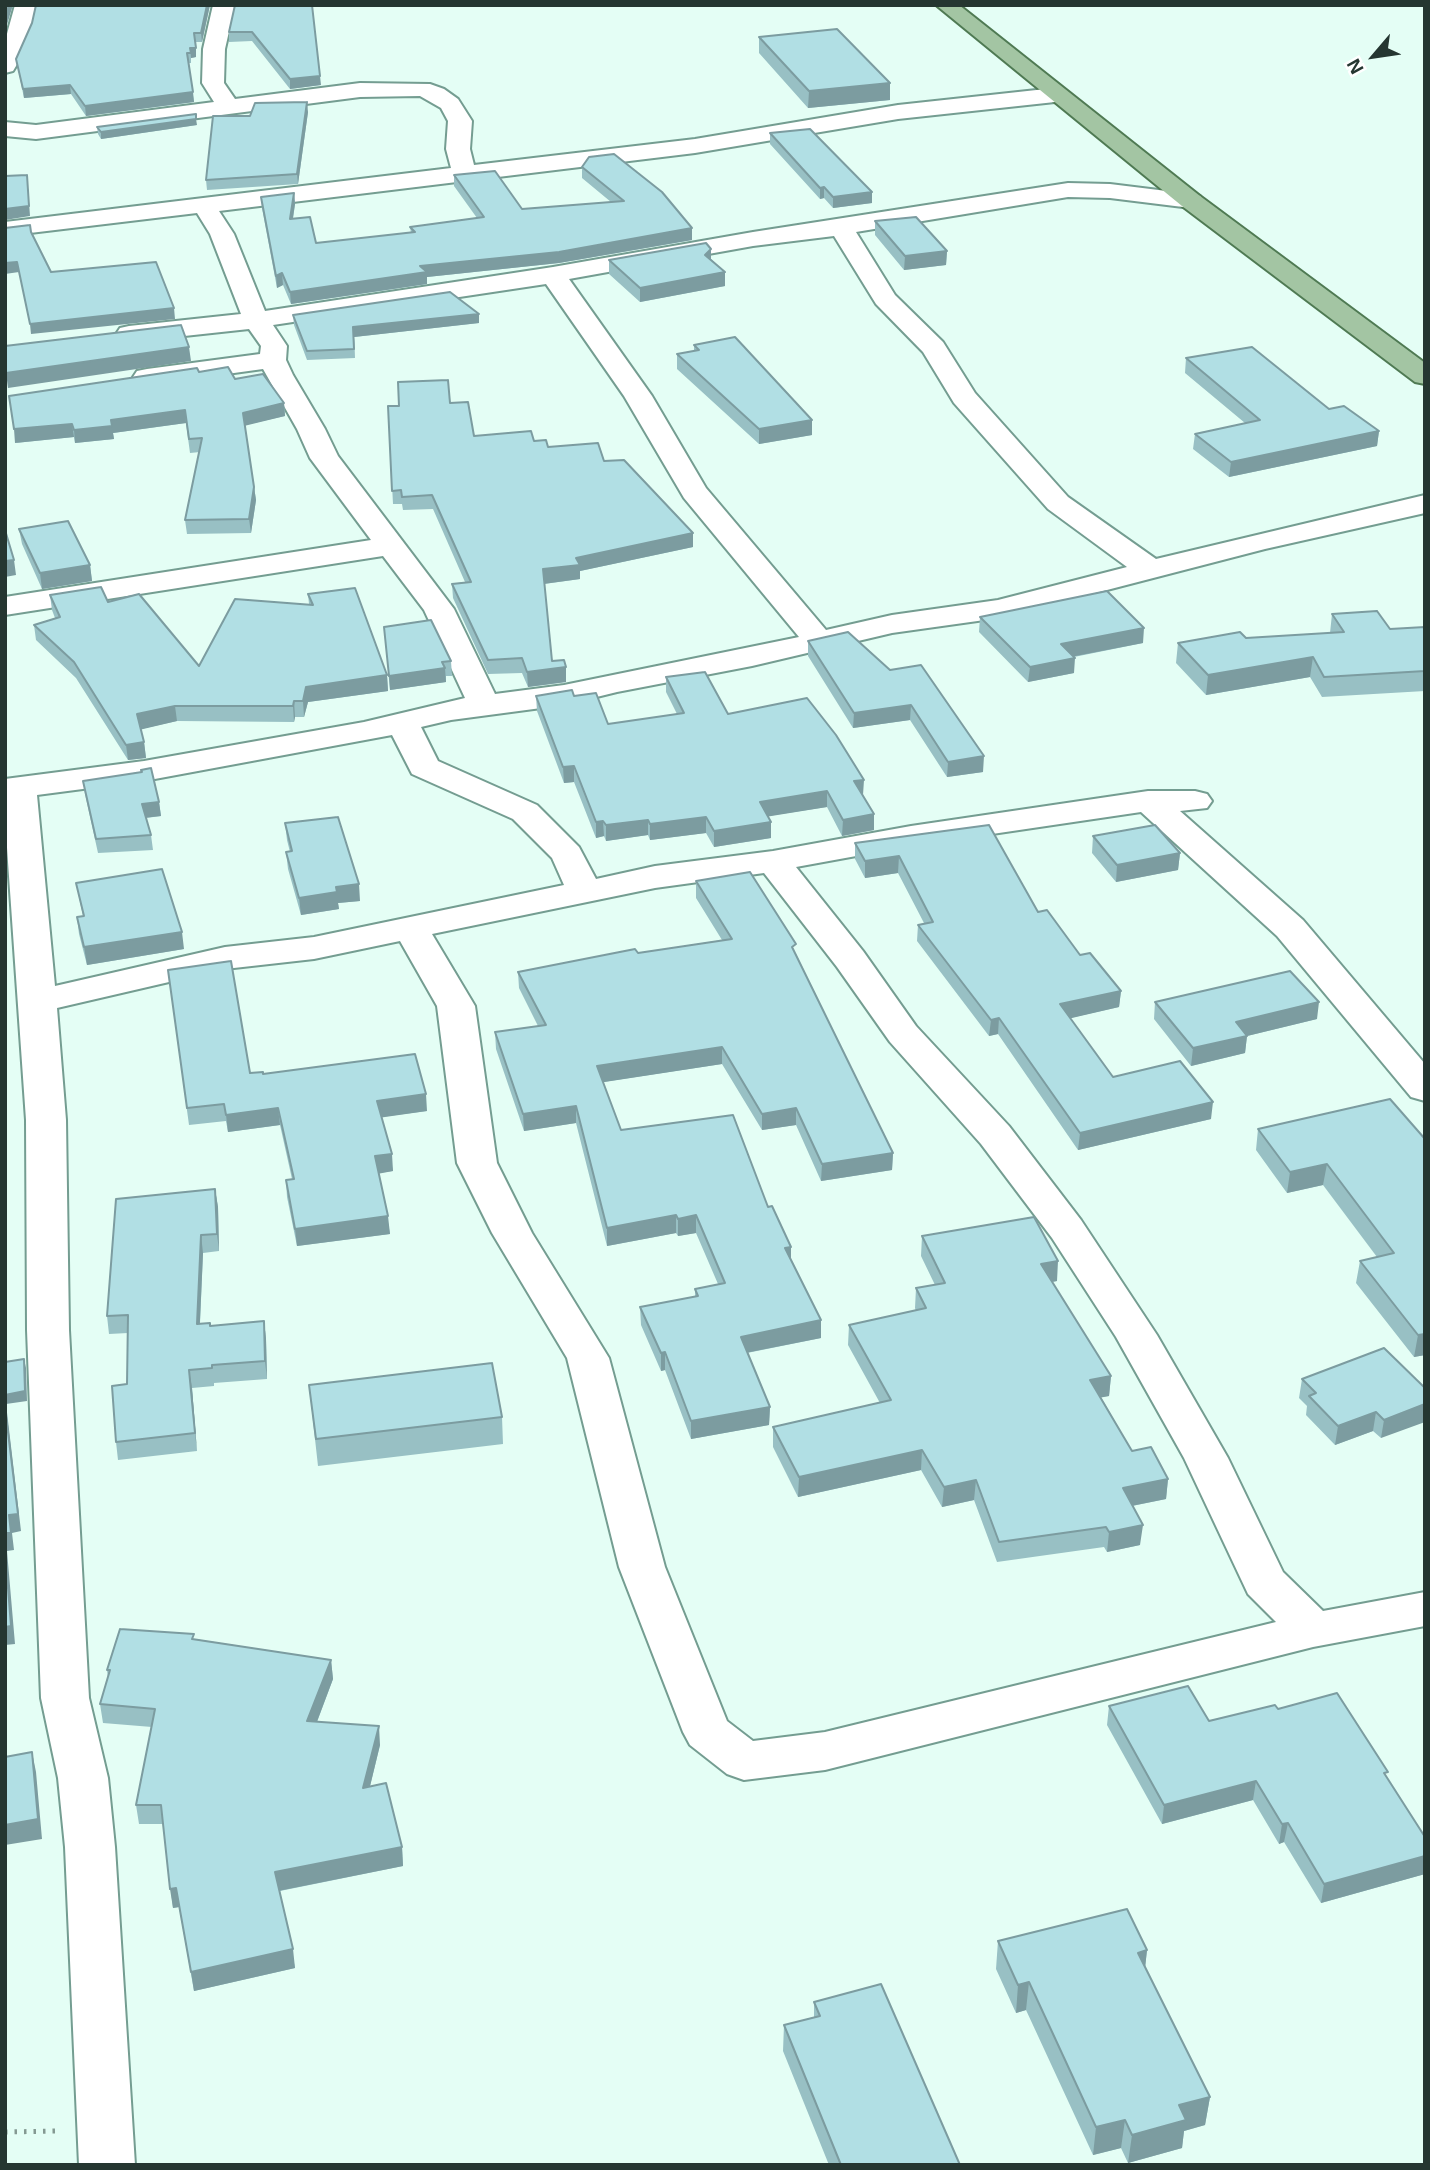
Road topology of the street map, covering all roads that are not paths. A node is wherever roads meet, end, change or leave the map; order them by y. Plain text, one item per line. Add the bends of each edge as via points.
1 (26, 5) edge
2 (224, 5) edge
3 (946, 5) edge
4 (5, 66) edge
5 (1055, 95) junction
6 (229, 107) junction
7 (5, 129) edge
8 (465, 174) junction
9 (1191, 201) junction
10 (203, 204) junction
11 (841, 227) junction
12 (5, 229) edge
13 (553, 275) junction
14 (256, 320) junction
15 (99, 337) edge
16 (273, 360) junction
17 (1425, 376) edge
18 (126, 380) edge
19 (1425, 504) edge
20 (391, 546) junction
21 (1151, 570) junction
22 (5, 606) edge
23 (819, 641) junction
24 (484, 705) junction
25 (403, 723) junction
26 (12, 788) edge
27 (1148, 801) junction
28 (1195, 801) dead end
29 (773, 861) junction
30 (584, 890) junction
31 (410, 928) junction
32 (38, 1001) junction
33 (1425, 1089) edge
34 (1425, 1609) edge
35 (1313, 1630) junction
36 (107, 2165) edge

1 - 4 street
2 - 6 street via 213,83
3 - 5 main road
5 - 8 street via 898,112 695,146
5 - 9 main road
6 - 7 street via 36,132
6 - 8 street via 360,90 422,89 450,104 460,121 458,149
8 - 10 street
9 - 11 street via 1068,190
9 - 17 main road
10 - 12 street
10 - 14 street via 222,234
11 - 13 street
11 - 21 street via 885,299 934,348 964,397 1058,503
13 - 14 street
13 - 23 street via 638,396 694,492
14 - 15 street
14 - 16 street via 274,346
16 - 18 street
16 - 20 street via 324,458
19 - 21 street
20 - 22 street
20 - 24 street via 439,609
21 - 23 street via 999,609 892,624
23 - 24 street via 564,695
24 - 25 street
25 - 26 street via 144,771
25 - 30 street via 424,767 525,811 567,854
26 - 32 street
27 - 28 street
27 - 29 street via 911,835
27 - 33 street via 1290,928
29 - 30 street
29 - 35 street via 903,1034 995,1135 1068,1229 1136,1335 1206,1458 1264,1582
30 - 31 street
31 - 32 street via 314,948 225,958
31 - 35 street via 456,1006 478,1163 512,1233 588,1358 642,1567 708,1732 744,1761 825,1751
32 - 36 street via 47,1120 48,1330 65,1684 83,1778 90,1847
34 - 35 street

